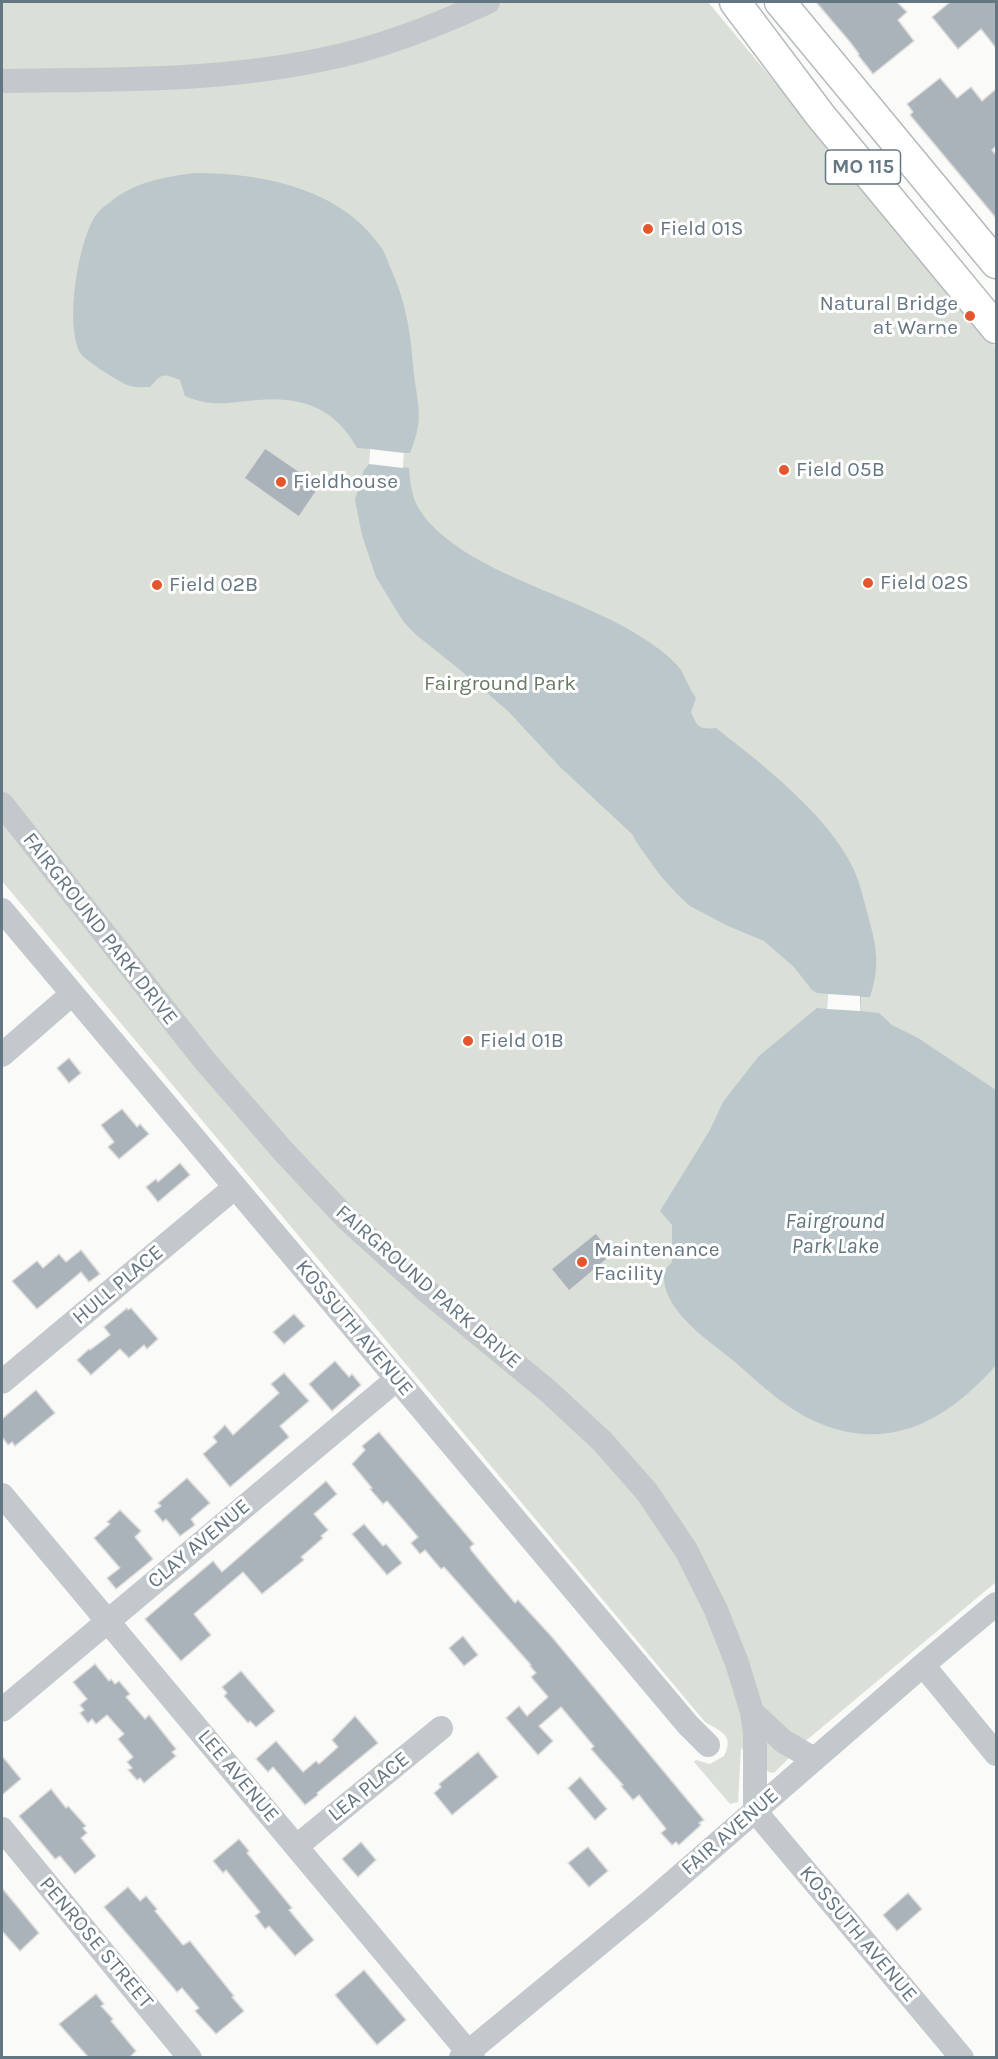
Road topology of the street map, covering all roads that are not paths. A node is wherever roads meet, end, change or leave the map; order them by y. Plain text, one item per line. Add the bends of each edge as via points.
1 (488, 2) edge
2 (735, 2) edge
3 (780, 2) edge
4 (2, 81) edge
5 (996, 263) edge
6 (996, 328) edge
7 (2, 804) edge
8 (2, 910) edge
9 (72, 994) junction
10 (2, 1055) edge
11 (234, 1188) junction
12 (397, 1379) junction
13 (2, 1382) edge
14 (2, 1495) edge
15 (996, 1604) edge
16 (107, 1620) junction
17 (923, 1665) junction
18 (2, 1710) edge
19 (752, 1712) junction
20 (441, 1728) dead end
21 (708, 1745) dead end
22 (996, 1754) edge
23 (814, 1759) junction
24 (755, 1811) junction
25 (2, 1829) edge
26 (297, 1846) junction
27 (468, 2056) edge
28 (190, 2058) edge
29 (962, 2058) edge

1 - 4 street via 373,47 264,70 190,78
2 - 6 main road, MO 115 via 820,115
3 - 5 main road, MO 115
7 - 19 street, FAIRGROUND PARK DRIVE via 205,1061 284,1152 346,1218 602,1441 647,1492 686,1550 716,1610
8 - 9 street, KOSSUTH AVENUE
9 - 10 street
9 - 11 street, KOSSUTH AVENUE
11 - 12 street, KOSSUTH AVENUE
11 - 13 street, HULL PLACE
12 - 16 street, CLAY AVENUE
12 - 21 street, KOSSUTH AVENUE
14 - 16 street, LEE AVENUE
15 - 17 street, FAIR AVENUE
16 - 18 street, CLAY AVENUE
16 - 26 street, LEE AVENUE
17 - 22 street
17 - 23 street, FAIR AVENUE
19 - 23 street via 783,1741
19 - 24 street, FAIRGROUND PARK DRIVE
20 - 26 street, LEA PLACE
23 - 24 street, FAIR AVENUE
24 - 27 street, FAIR AVENUE
24 - 29 street, KOSSUTH AVENUE
25 - 28 street, PENROSE STREET
26 - 27 street, LEE AVENUE

